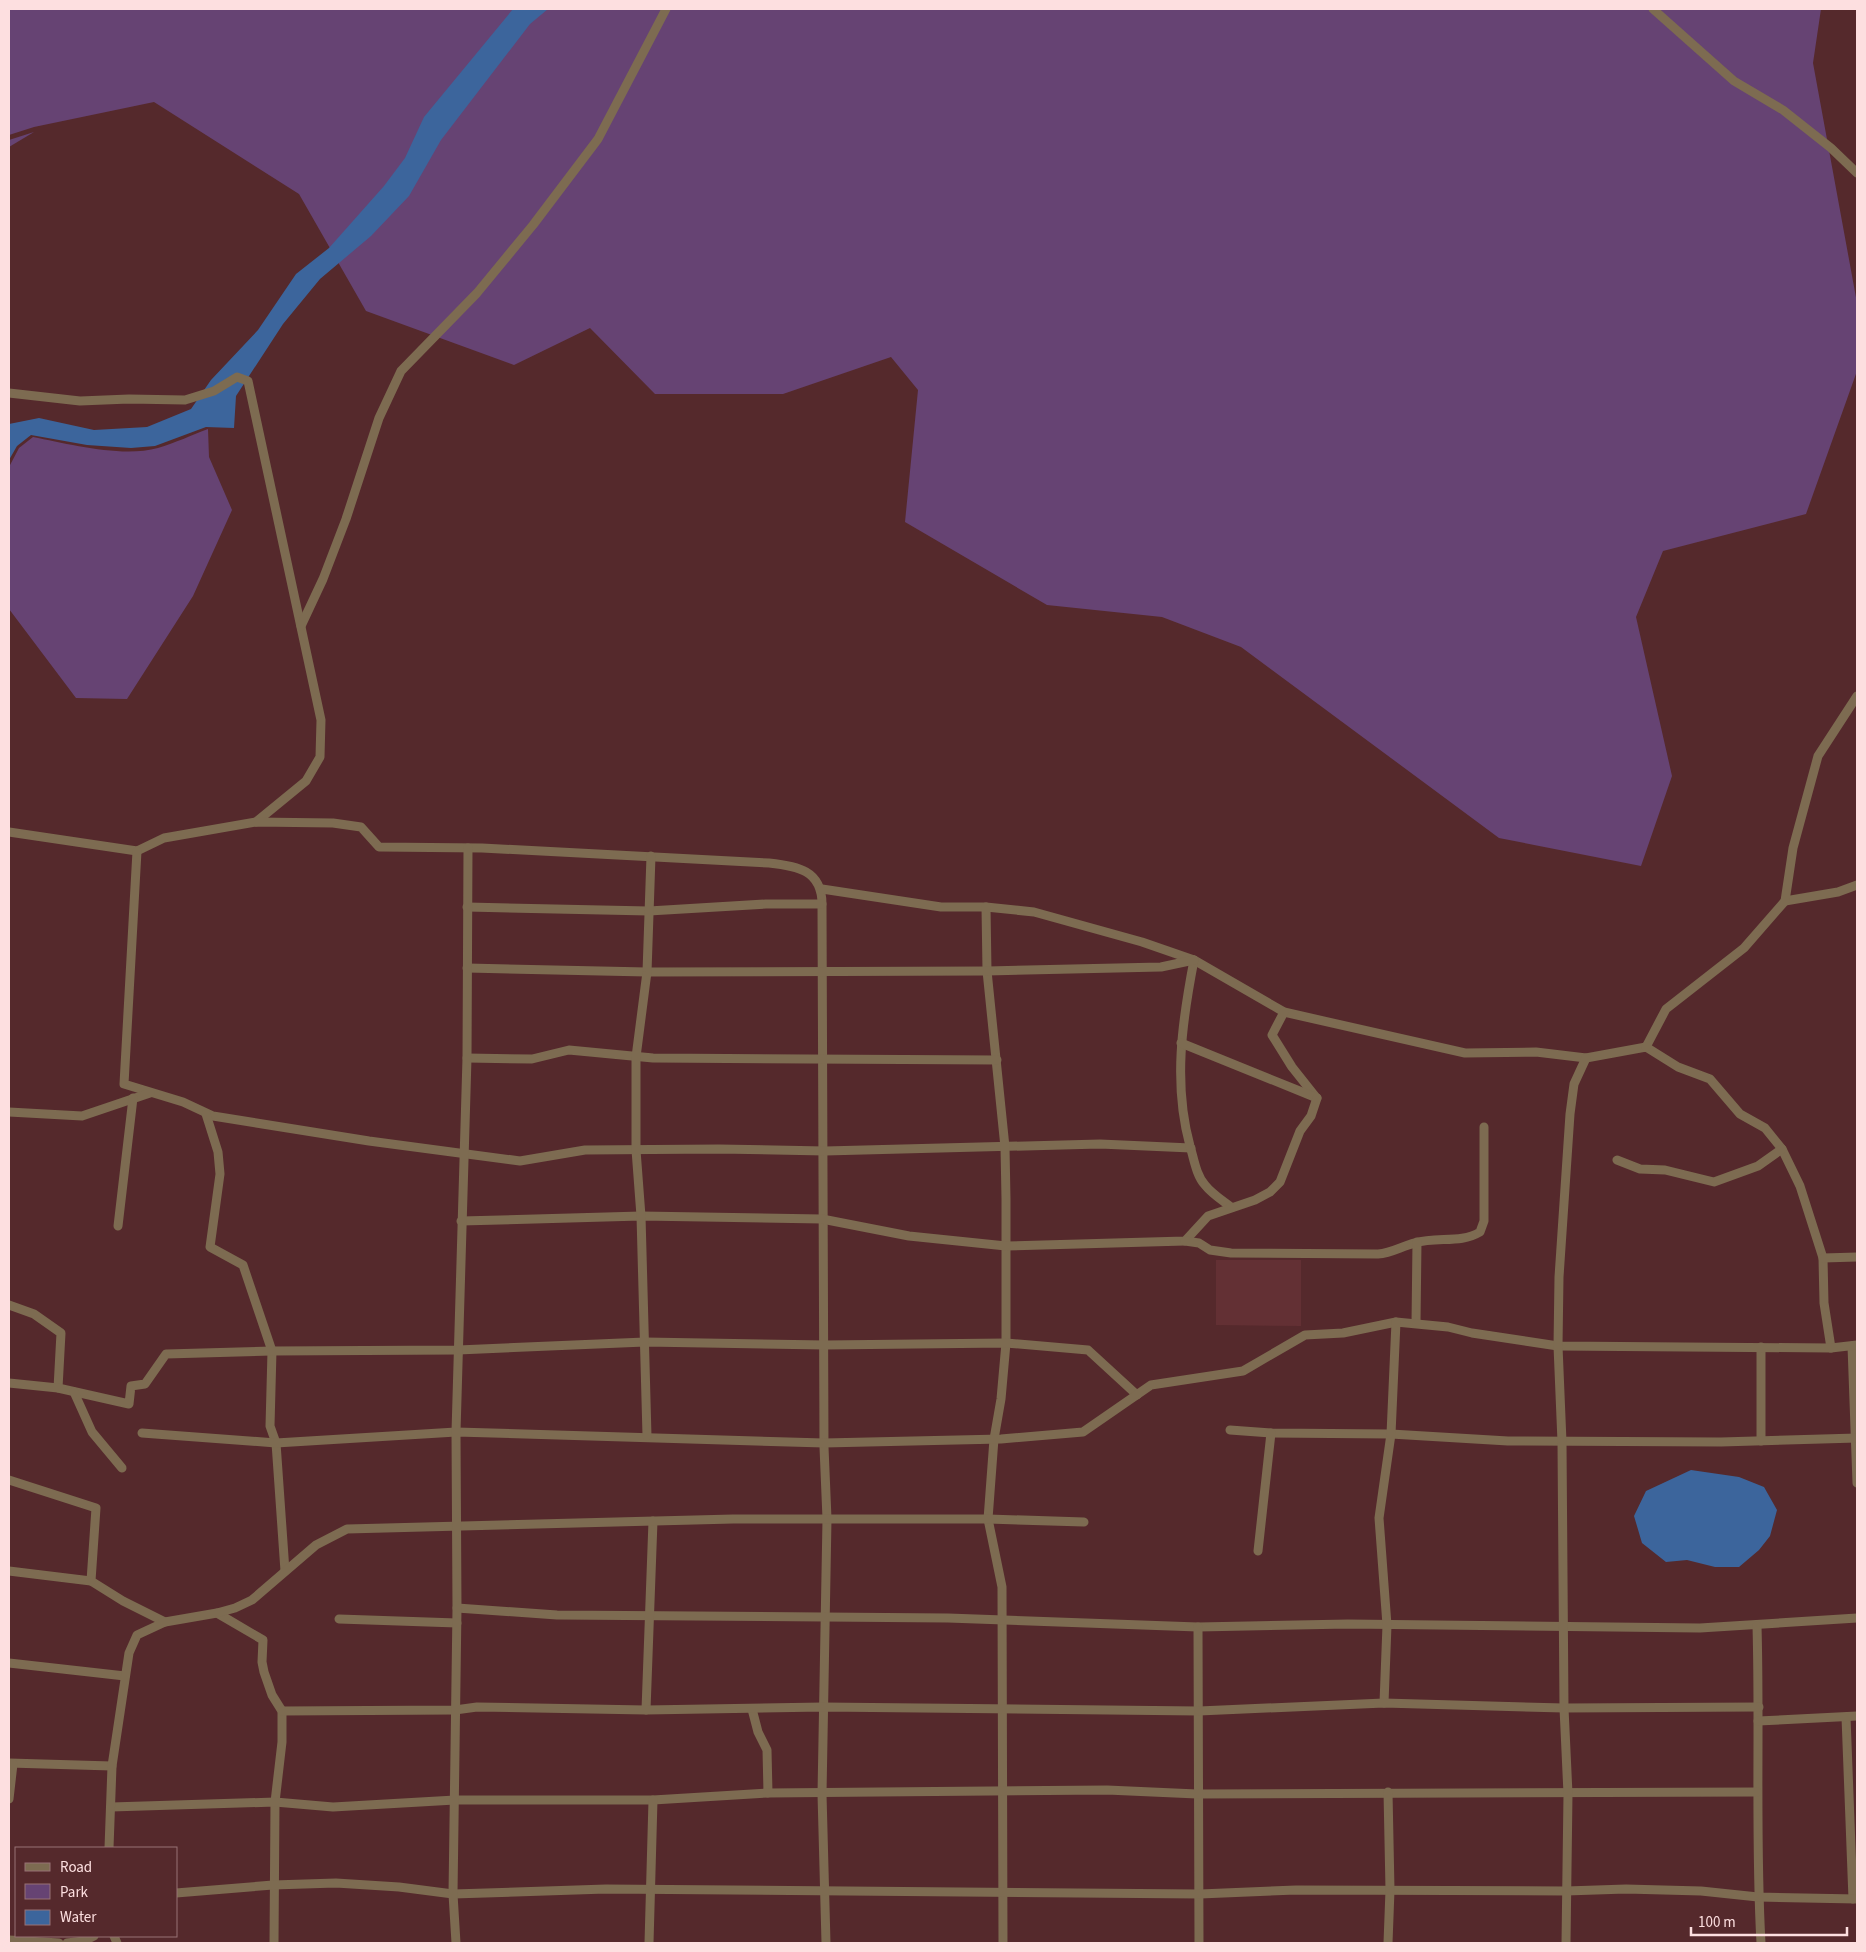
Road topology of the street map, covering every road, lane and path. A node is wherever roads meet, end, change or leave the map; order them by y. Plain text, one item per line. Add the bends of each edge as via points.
1 (666, 9) edge
2 (1652, 9) edge
3 (1857, 174) edge
4 (9, 394) edge
5 (301, 626) junction
6 (1857, 696) edge
7 (256, 822) junction
8 (9, 832) edge
9 (468, 848) junction
10 (137, 851) junction
11 (651, 856) junction
12 (1857, 885) edge
13 (822, 889) junction
14 (1786, 901) junction
15 (822, 904) junction
16 (986, 907) junction
17 (467, 908) junction
18 (649, 911) junction
19 (1194, 960) junction
20 (467, 968) junction
21 (823, 970) junction
22 (987, 971) junction
23 (647, 972) junction
24 (1284, 1012) junction
25 (1181, 1043) junction
26 (1646, 1046) junction
27 (636, 1056) junction
28 (467, 1058) junction
29 (824, 1058) junction
30 (1586, 1058) junction
31 (997, 1060) junction
32 (150, 1092) junction
33 (133, 1098) junction
34 (1317, 1098) junction
35 (9, 1112) edge
36 (206, 1114) junction
37 (1484, 1127) dead end
38 (1004, 1147) junction
39 (1191, 1148) junction
40 (1782, 1149) junction
41 (636, 1150) junction
42 (825, 1152) junction
43 (464, 1155) junction
44 (1617, 1160) dead end
45 (1231, 1207) junction
46 (641, 1216) junction
47 (822, 1219) junction
48 (461, 1221) junction
49 (118, 1226) dead end
50 (1185, 1241) junction
51 (1417, 1242) junction
52 (1006, 1246) junction
53 (1857, 1257) edge
54 (1823, 1258) junction
55 (9, 1306) edge
56 (1396, 1322) junction
57 (1416, 1323) junction
58 (645, 1342) junction
59 (1006, 1342) junction
60 (825, 1345) junction
61 (1855, 1345) edge
62 (1558, 1346) junction
63 (1761, 1347) junction
64 (1831, 1348) junction
65 (272, 1350) junction
66 (458, 1350) junction
67 (9, 1383) edge
68 (58, 1388) junction
69 (74, 1392) junction
70 (1137, 1395) junction
71 (1230, 1430) dead end
72 (456, 1432) junction
73 (1272, 1432) junction
74 (142, 1434) dead end
75 (1391, 1434) junction
76 (647, 1436) junction
77 (1856, 1438) edge
78 (994, 1439) junction
79 (1762, 1441) junction
80 (1562, 1442) junction
81 (276, 1443) junction
82 (824, 1443) junction
83 (122, 1468) dead end
84 (9, 1480) edge
85 (1857, 1483) edge
86 (827, 1519) junction
87 (988, 1519) junction
88 (653, 1521) junction
89 (1084, 1522) dead end
90 (456, 1525) junction
91 (1258, 1551) dead end
92 (9, 1571) edge
93 (285, 1571) junction
94 (91, 1581) junction
95 (457, 1608) junction
96 (217, 1613) junction
97 (650, 1615) junction
98 (826, 1616) junction
99 (1857, 1618) edge
100 (339, 1619) dead end
101 (1002, 1619) junction
102 (164, 1622) junction
103 (457, 1623) junction
104 (1387, 1625) junction
105 (1756, 1626) junction
106 (1198, 1627) junction
107 (1564, 1628) junction
108 (9, 1663) edge
109 (125, 1676) junction
110 (1384, 1703) junction
111 (823, 1707) junction
112 (1759, 1707) junction
113 (1564, 1708) junction
114 (752, 1709) junction
115 (455, 1710) junction
116 (646, 1710) junction
117 (282, 1711) junction
118 (1003, 1711) junction
119 (1199, 1711) junction
120 (1857, 1716) edge
121 (1846, 1717) junction
122 (1758, 1721) junction
123 (11, 1763) edge
124 (112, 1766) junction
125 (1001, 1792) junction
126 (1388, 1792) junction
127 (1757, 1792) junction
128 (768, 1793) junction
129 (822, 1794) junction
130 (1197, 1794) junction
131 (1568, 1794) junction
132 (9, 1799) edge
133 (455, 1800) junction
134 (653, 1800) junction
135 (275, 1802) junction
136 (1853, 1804) edge
137 (111, 1807) junction
138 (109, 1847) edge
139 (274, 1885) junction
140 (651, 1890) junction
141 (1390, 1890) junction
142 (1566, 1891) junction
143 (825, 1892) junction
144 (1002, 1892) junction
145 (178, 1894) edge
146 (453, 1894) junction
147 (1200, 1894) junction
148 (1758, 1897) junction
149 (1855, 1899) edge
150 (92, 1937) edge
151 (9, 1940) edge
152 (59, 1943) edge
153 (67, 1943) edge
154 (274, 1943) edge
155 (456, 1943) edge
156 (649, 1943) edge
157 (826, 1943) edge
158 (1003, 1943) edge
159 (1199, 1943) edge
160 (1388, 1943) edge
161 (1566, 1943) edge
162 (1761, 1943) edge

1 - 5 street via 598,139 477,293 401,370 378,418 346,519
2 - 3 street via 1734,81 1783,110 1831,148
4 - 5 street via 80,401 185,400 214,391 236,377 248,381
5 - 7 street via 322,720 320,757 306,781
6 - 14 street via 1818,756 1793,848
7 - 9 street via 333,823 361,827 379,847
7 - 10 street via 164,838
8 - 10 street
9 - 11 street
9 - 17 street
10 - 32 street via 124,1084
11 - 13 street via 790,866 806,871
11 - 18 street
12 - 14 street via 1838,892
13 - 15 street
13 - 16 street via 941,907
14 - 26 street via 1744,948 1666,1010
15 - 18 street
15 - 21 street
16 - 19 street via 1034,912
16 - 22 street
17 - 18 street
17 - 20 street
18 - 23 street
19 - 22 street via 1161,967
19 - 24 street
19 - 25 street via 1182,1019
20 - 23 street
20 - 28 street
21 - 22 street
21 - 23 street
21 - 29 street
22 - 31 street
23 - 27 street
24 - 30 street via 1465,1053 1536,1052
24 - 34 street via 1272,1035
25 - 34 street
25 - 39 street via 1180,1075
26 - 30 street
26 - 40 street via 1678,1067 1710,1079 1740,1114 1765,1128
27 - 28 street via 569,1050 532,1059
27 - 29 street
27 - 41 street
28 - 43 street
29 - 31 street
29 - 42 street
30 - 62 street via 1574,1084 1570,1114
31 - 38 street
32 - 33 street
32 - 36 street via 183,1102
33 - 35 street via 82,1116
33 - 49 street
34 - 45 street via 1280,1182 1255,1200
36 - 43 street
36 - 65 street via 218,1152 220,1174 210,1247 243,1265
37 - 51 street via 1484,1221 1480,1232 1467,1238
38 - 39 street via 1100,1144
38 - 42 street
38 - 52 street
39 - 45 street via 1203,1184
40 - 44 street via 1758,1166 1714,1182 1665,1170 1640,1169
40 - 54 street via 1800,1186
41 - 42 street
41 - 43 street via 585,1150 520,1161
41 - 46 street
42 - 47 street
43 - 48 street
45 - 50 street via 1208,1216
46 - 47 street
46 - 48 street
46 - 58 street
47 - 52 street via 909,1236
47 - 60 street
48 - 66 street
50 - 51 street via 1199,1243 1210,1250 1232,1253 1378,1254
50 - 52 street
51 - 57 street
52 - 59 street
53 - 54 street
54 - 64 street via 1824,1303
55 - 68 street via 34,1314 62,1333
56 - 57 street
56 - 70 street via 1343,1333 1305,1335 1243,1371 1151,1385
56 - 75 street
57 - 62 street
58 - 60 street
58 - 66 street
58 - 76 street
59 - 60 street
59 - 70 street via 1088,1350
59 - 78 street
60 - 82 street
61 - 64 street
61 - 77 street
62 - 63 street
62 - 80 street
63 - 64 street
63 - 79 street
65 - 66 street
65 - 69 street via 166,1354 145,1384 131,1386 129,1404
65 - 81 street via 270,1426
66 - 72 street
67 - 68 street
68 - 69 street
69 - 83 street via 92,1432
70 - 78 street via 1083,1432
71 - 73 street
72 - 76 street
72 - 81 street
72 - 90 street
73 - 75 street
73 - 91 street
74 - 81 street
75 - 80 street
75 - 104 street via 1379,1518
76 - 82 street
77 - 79 street
77 - 85 street
78 - 82 street
78 - 87 street
79 - 80 street
80 - 107 street
81 - 93 street
82 - 86 street
84 - 94 street via 96,1508
86 - 87 street
86 - 88 street
86 - 98 street
87 - 89 street
87 - 101 street via 1002,1587
88 - 90 street
88 - 97 street
90 - 93 street via 347,1529 316,1545
90 - 95 street
92 - 94 street
93 - 96 street via 252,1600
94 - 102 street
95 - 97 street via 557,1615
95 - 103 street
96 - 102 street
96 - 117 street via 263,1640 264,1672
97 - 98 street
97 - 116 street
98 - 101 street
98 - 111 street
99 - 105 street
100 - 103 street
101 - 106 street
101 - 118 street
102 - 109 street via 137,1635 129,1653
103 - 115 street
104 - 106 street
104 - 107 street
104 - 110 street
105 - 107 street
105 - 112 street
106 - 119 street
107 - 113 street
108 - 109 street
109 - 124 street
110 - 113 street
110 - 119 street
111 - 114 street
111 - 118 street
111 - 129 street
112 - 113 street
112 - 122 street
113 - 131 street
114 - 116 street
114 - 128 street via 767,1750
115 - 116 street via 477,1707
115 - 117 street
115 - 133 street
117 - 135 street
118 - 119 street
118 - 125 street
119 - 130 street
120 - 121 street
121 - 122 street
121 - 136 street
122 - 127 street
123 - 124 street
123 - 132 street
124 - 137 street
125 - 129 street
125 - 130 street via 1107,1790
125 - 144 street
126 - 130 street
126 - 131 street
126 - 141 street
127 - 131 street
127 - 148 street
128 - 129 street
128 - 134 street
129 - 143 street
130 - 147 street
131 - 142 street
133 - 134 street
133 - 135 street via 333,1806
133 - 146 street
134 - 140 street
135 - 137 street
135 - 139 street
136 - 149 street
137 - 138 street
139 - 145 street
139 - 146 street via 336,1883
139 - 154 street
140 - 143 street
140 - 146 street
140 - 156 street
141 - 142 street
141 - 147 street via 1248,1890
141 - 160 street
142 - 148 street via 1701,1891
142 - 161 street
143 - 144 street
143 - 157 street
144 - 147 street
144 - 158 street
146 - 155 street
147 - 159 street
148 - 149 street
148 - 162 street
150 - 153 street
151 - 152 street

